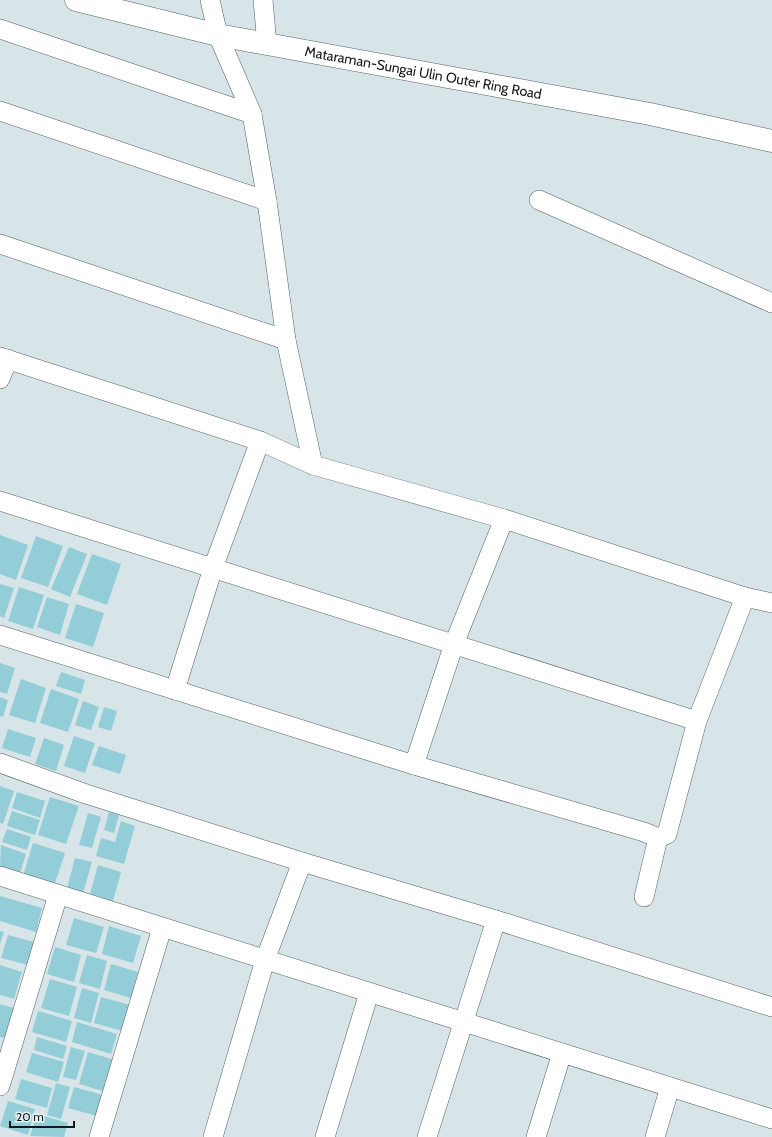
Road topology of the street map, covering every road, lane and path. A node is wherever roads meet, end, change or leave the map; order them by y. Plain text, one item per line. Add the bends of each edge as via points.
1 (76, 0) edge
2 (210, 0) edge
3 (263, 0) edge
4 (0, 29) edge
5 (218, 35) junction
6 (267, 45) junction
7 (0, 111) edge
8 (252, 114) junction
9 (772, 142) edge
10 (539, 200) dead end
11 (267, 201) junction
12 (0, 244) edge
13 (772, 303) edge
14 (286, 340) junction
15 (4, 358) edge
16 (0, 379) edge
17 (260, 441) junction
18 (313, 465) junction
19 (0, 501) edge
20 (504, 519) junction
21 (213, 568) junction
22 (745, 597) junction
23 (772, 603) edge
24 (0, 635) edge
25 (454, 644) junction
26 (175, 690) junction
27 (697, 721) junction
28 (0, 764) edge
29 (414, 765) junction
30 (658, 838) junction
31 (302, 862) junction
32 (0, 876) edge
33 (58, 895) junction
34 (644, 897) dead end
35 (496, 920) junction
36 (162, 928) junction
37 (265, 960) junction
38 (369, 993) junction
39 (772, 1007) edge
40 (464, 1022) junction
41 (562, 1053) junction
42 (0, 1086) edge
43 (670, 1087) junction
44 (772, 1119) edge
45 (99, 1137) edge
46 (213, 1137) edge
47 (325, 1137) edge
48 (427, 1137) edge
49 (536, 1137) edge
50 (655, 1137) edge

1 - 5 main road, Mataraman-Sungai Ulin Outer Ring Road
2 - 5 street
3 - 6 street
4 - 8 street
5 - 6 main road, Mataraman-Sungai Ulin Outer Ring Road
5 - 8 street
6 - 9 main road, Mataraman-Sungai Ulin Outer Ring Road via 642,113
7 - 11 street
8 - 11 street
10 - 13 street
11 - 14 street
12 - 14 street
14 - 18 street
15 - 16 street
15 - 17 street
17 - 18 street
17 - 21 street
18 - 20 street
19 - 21 street
20 - 22 street
20 - 25 street
21 - 25 street
21 - 26 street
22 - 23 street
22 - 27 street
24 - 26 street
25 - 27 street
25 - 29 street
26 - 29 street
27 - 30 street via 667,834
28 - 31 street
29 - 30 street
30 - 34 street
31 - 35 street
31 - 37 street
32 - 33 street
33 - 36 street
33 - 42 street
35 - 39 street
35 - 40 street
36 - 37 street
36 - 45 street
37 - 38 street
37 - 46 street
38 - 40 street
38 - 47 street
40 - 41 street
40 - 48 street
41 - 43 street
41 - 49 street
43 - 44 street
43 - 50 street

